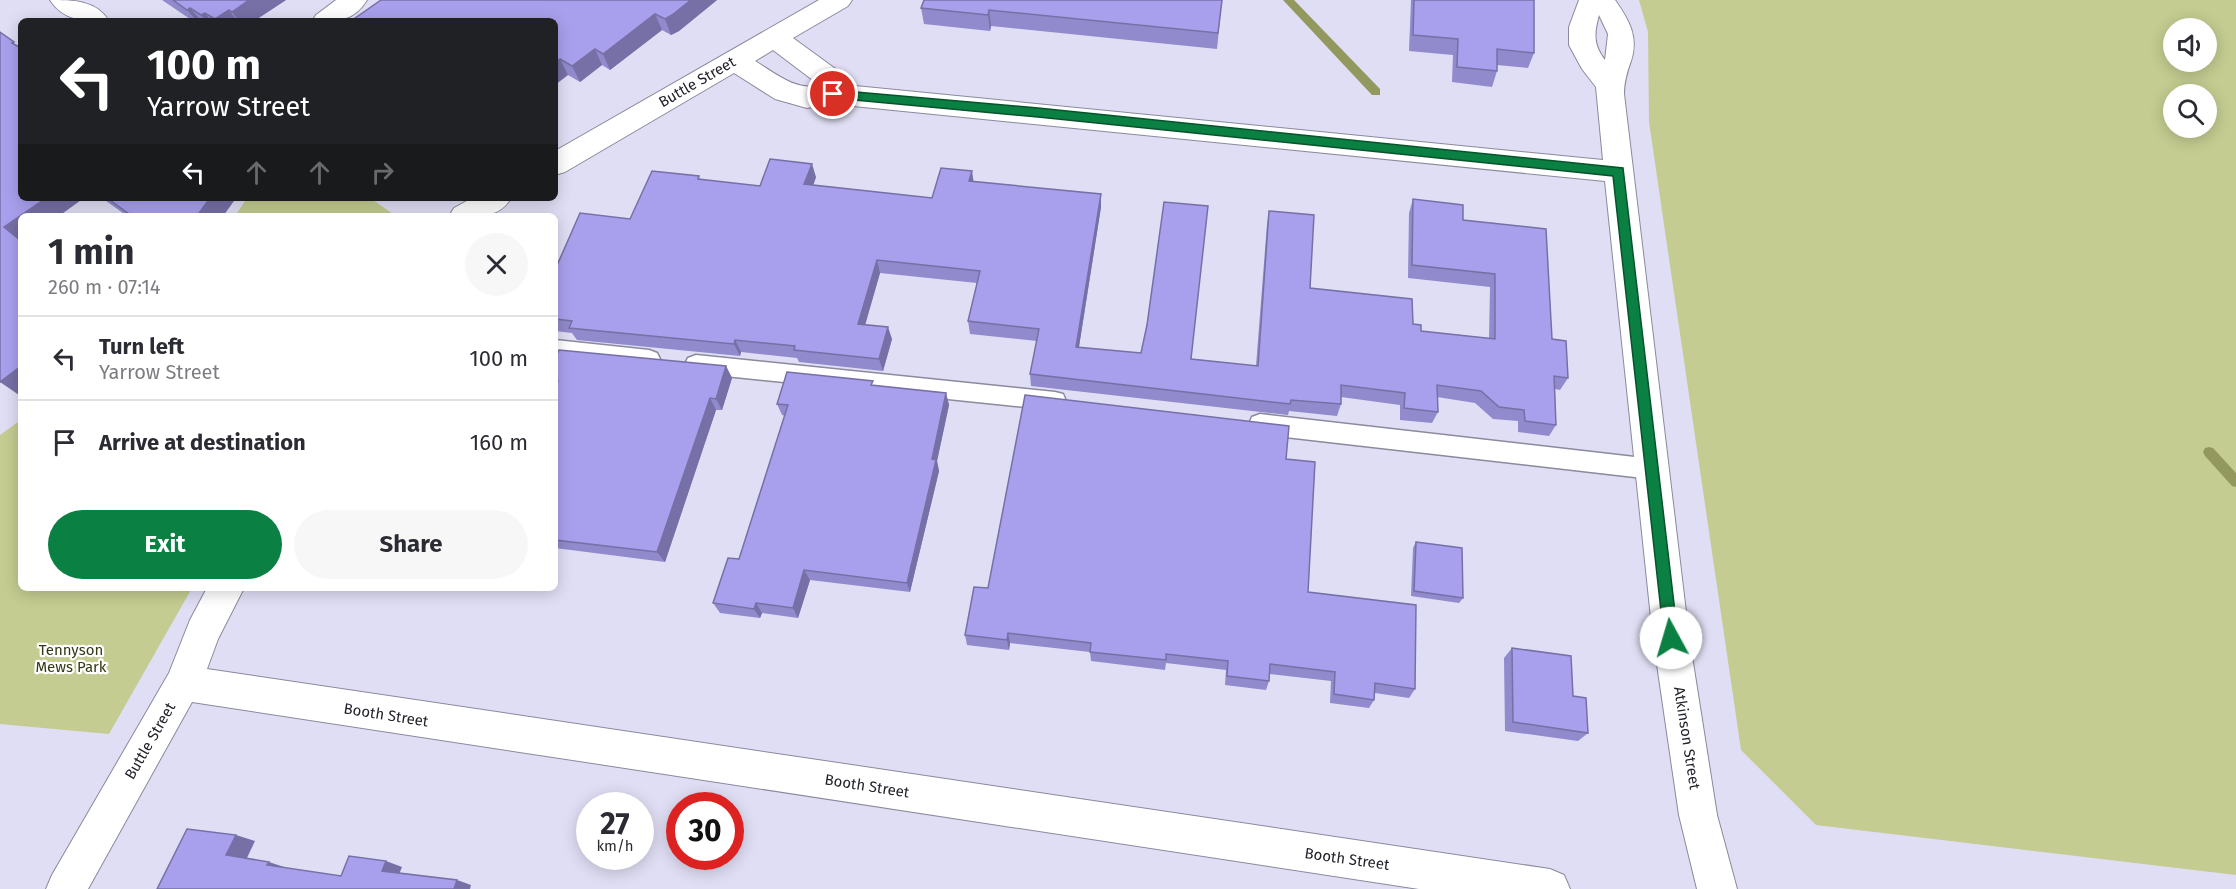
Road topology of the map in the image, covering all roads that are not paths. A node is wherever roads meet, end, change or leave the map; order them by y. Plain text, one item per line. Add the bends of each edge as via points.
1 (63, 0) edge
2 (354, 0) edge
3 (839, 0) edge
4 (1592, 0) edge
5 (1602, 0) edge
6 (91, 18) edge
7 (329, 18) edge
8 (774, 38) junction
9 (735, 61) junction
10 (1609, 84) junction
11 (833, 94) junction
12 (558, 162) edge
13 (1619, 172) junction
14 (491, 201) edge
15 (469, 213) edge
16 (558, 349) edge
17 (1078, 403) edge
18 (1245, 423) edge
19 (1652, 469) junction
20 (224, 591) edge
21 (183, 682) junction
22 (66, 889) edge
23 (1550, 889) edge
24 (1717, 889) edge

1 - 6 street
2 - 7 street
3 - 8 street, Buttle Street
4 - 10 street via 1581,26 1581,40 1590,60
5 - 10 street, Atkinson Street via 1622,38
8 - 9 street, Buttle Street
8 - 11 street via 831,80
9 - 11 street via 785,92 807,98
9 - 12 street, Buttle Street
10 - 13 street, Atkinson Street
11 - 13 street
13 - 19 street, Atkinson Street
14 - 15 street
16 - 17 lane
18 - 19 lane
19 - 24 street, Atkinson Street via 1671,638 1698,815
20 - 21 street, Buttle Street
21 - 22 street, Buttle Street
21 - 23 street, Booth Street

